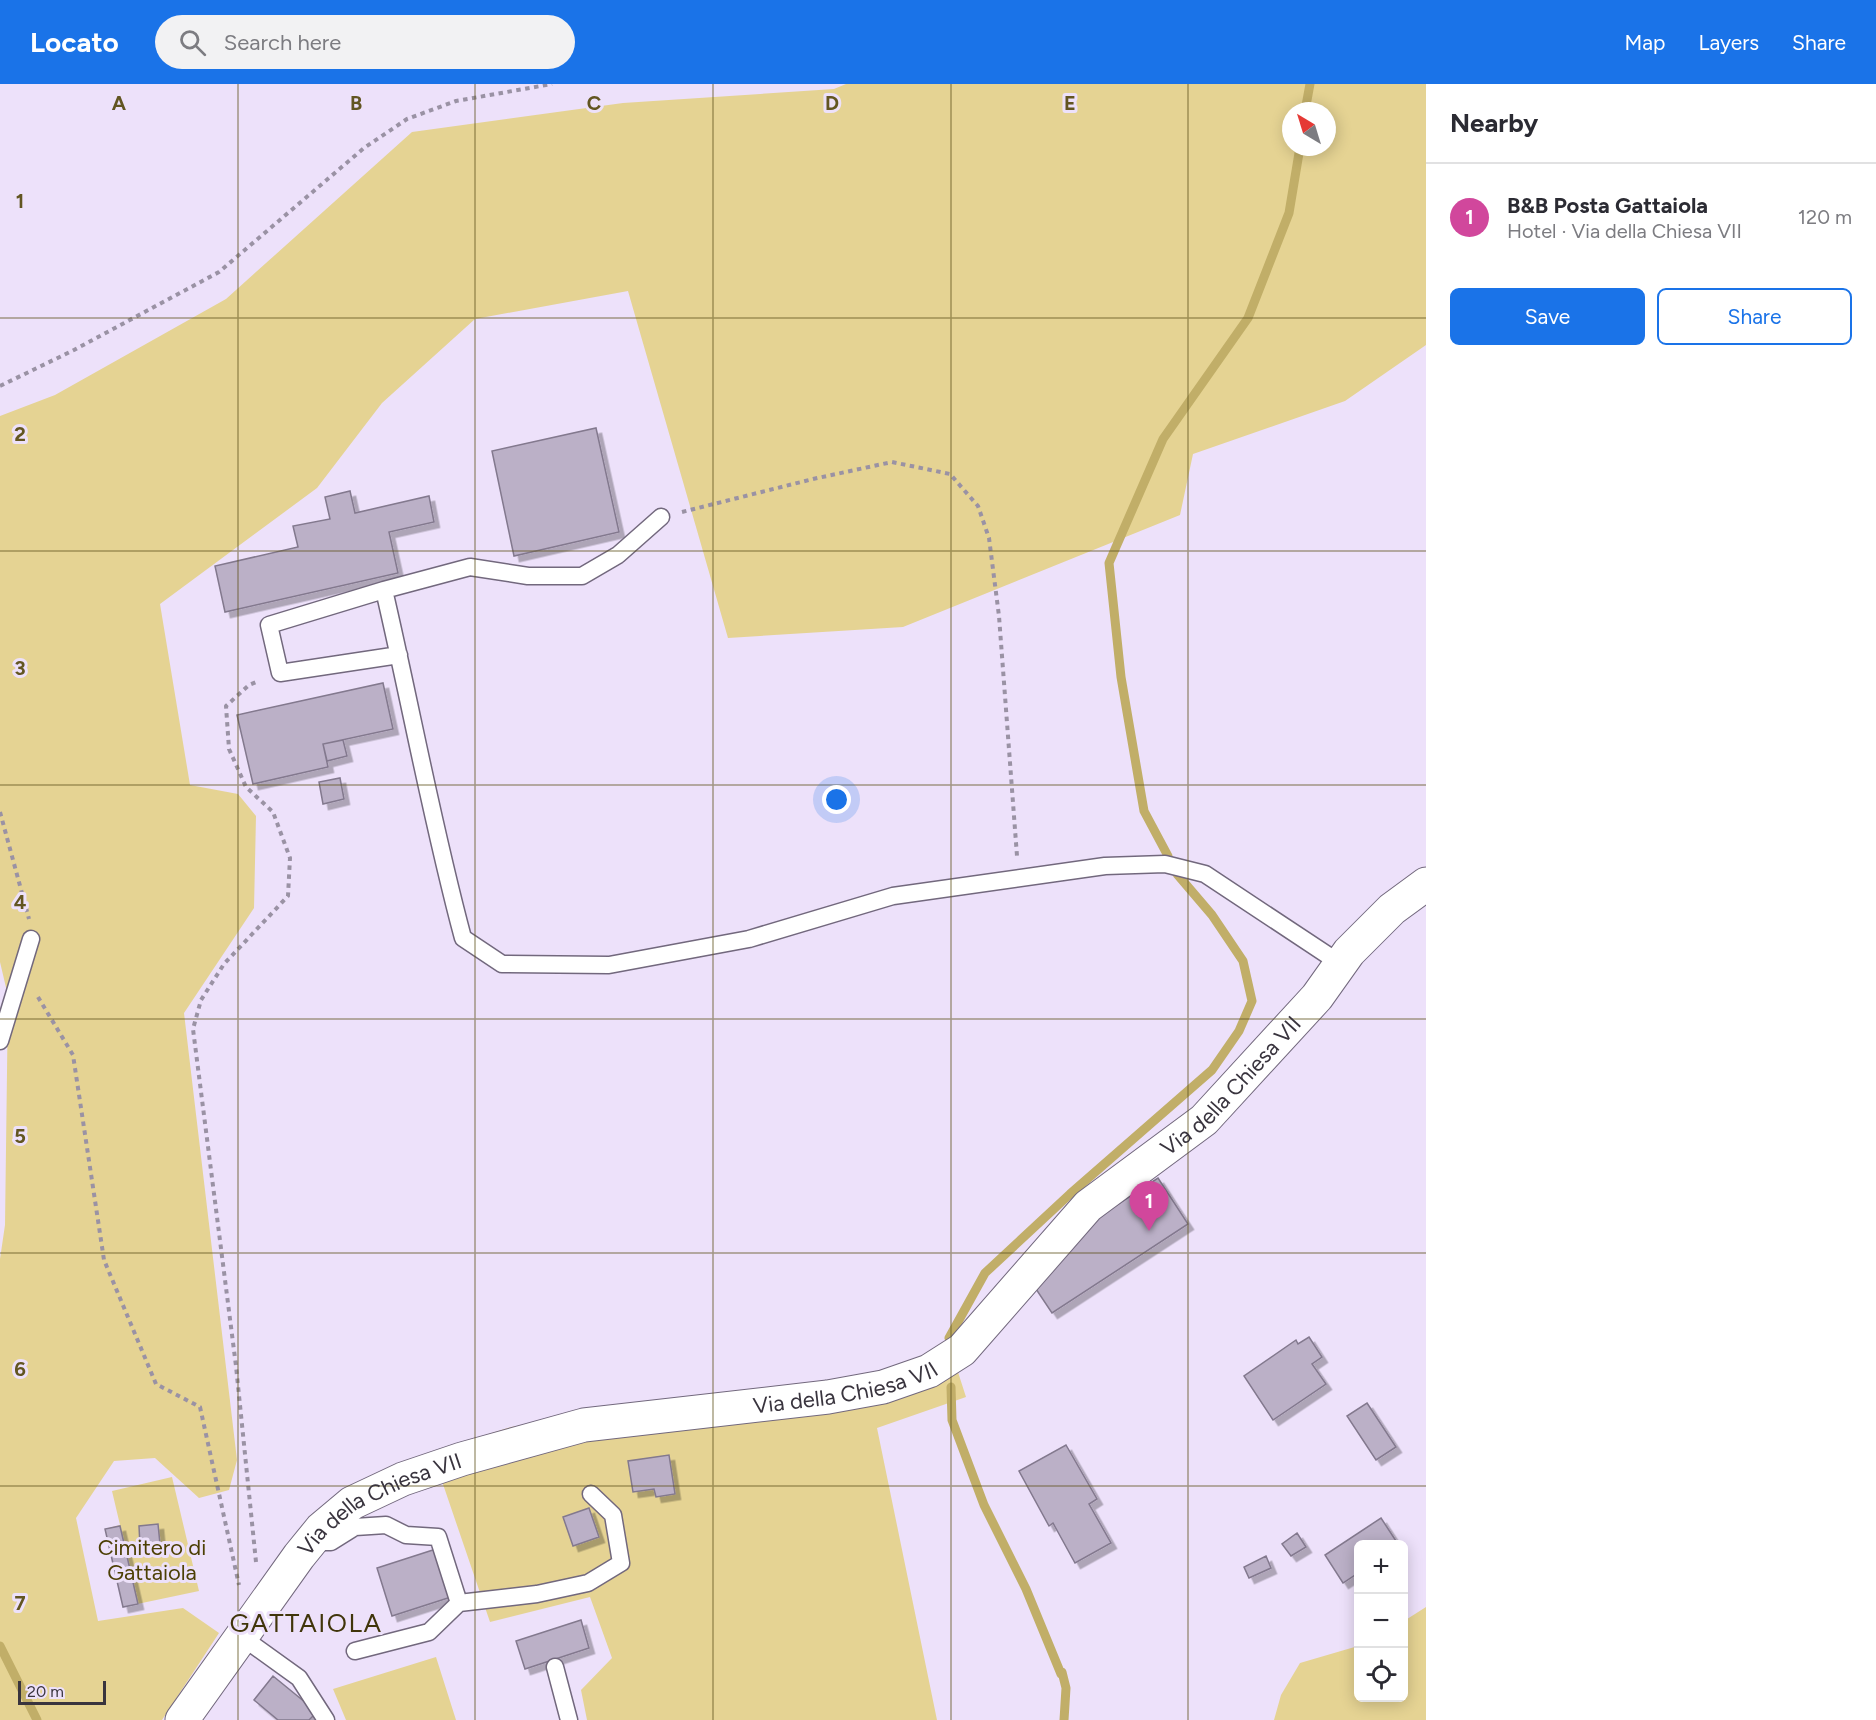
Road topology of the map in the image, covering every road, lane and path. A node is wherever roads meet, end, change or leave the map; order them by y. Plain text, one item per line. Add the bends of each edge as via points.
1 (552, 84) edge
2 (0, 386) edge
3 (661, 517) joint
4 (384, 590) junction
5 (399, 655) junction
6 (280, 673) junction
7 (0, 812) edge
8 (1019, 878) junction
9 (1426, 884) edge
10 (31, 939) joint
11 (1341, 964) junction
12 (37, 996) dead end
13 (0, 1041) edge
14 (591, 1494) dead end
15 (311, 1542) junction
16 (256, 1564) dead end
17 (459, 1603) junction
18 (242, 1637) junction
19 (355, 1651) dead end
20 (555, 1667) dead end
21 (182, 1720) edge
22 (326, 1720) edge
23 (568, 1720) edge

1 - 2 path via 456,101 407,120 364,148 219,272
3 - 4 lane via 618,555 582,576 528,576 470,567
3 - 8 path via 892,462 950,474 978,506 989,538 999,616
4 - 5 lane
4 - 6 lane via 269,624
5 - 6 lane
5 - 8 lane via 444,869 463,938 502,964 609,965 749,939 893,896
6 - 16 path via 249,685 226,706 229,748 246,787 273,812 290,858 288,896 225,964 201,1000 193,1029 236,1366
7 - 10 path
8 - 11 lane via 1105,866 1165,864 1205,874
9 - 11 street, Via della Chiesa VII via 1392,909
10 - 13 lane
11 - 15 street, Via della Chiesa VII via 1317,997 1204,1120 1088,1206 962,1350 929,1371 882,1388 584,1425 529,1440 403,1479 352,1503
12 - 18 path via 73,1055 104,1260 156,1384 200,1407 242,1594
14 - 17 lane via 613,1515 621,1563 588,1583 537,1594
15 - 17 lane via 331,1542 355,1527 386,1525 406,1535 438,1537
15 - 18 street, Via della Chiesa VII
17 - 19 lane via 429,1632
18 - 21 street, Via della Chiesa VII
18 - 22 lane via 298,1678
20 - 23 lane

